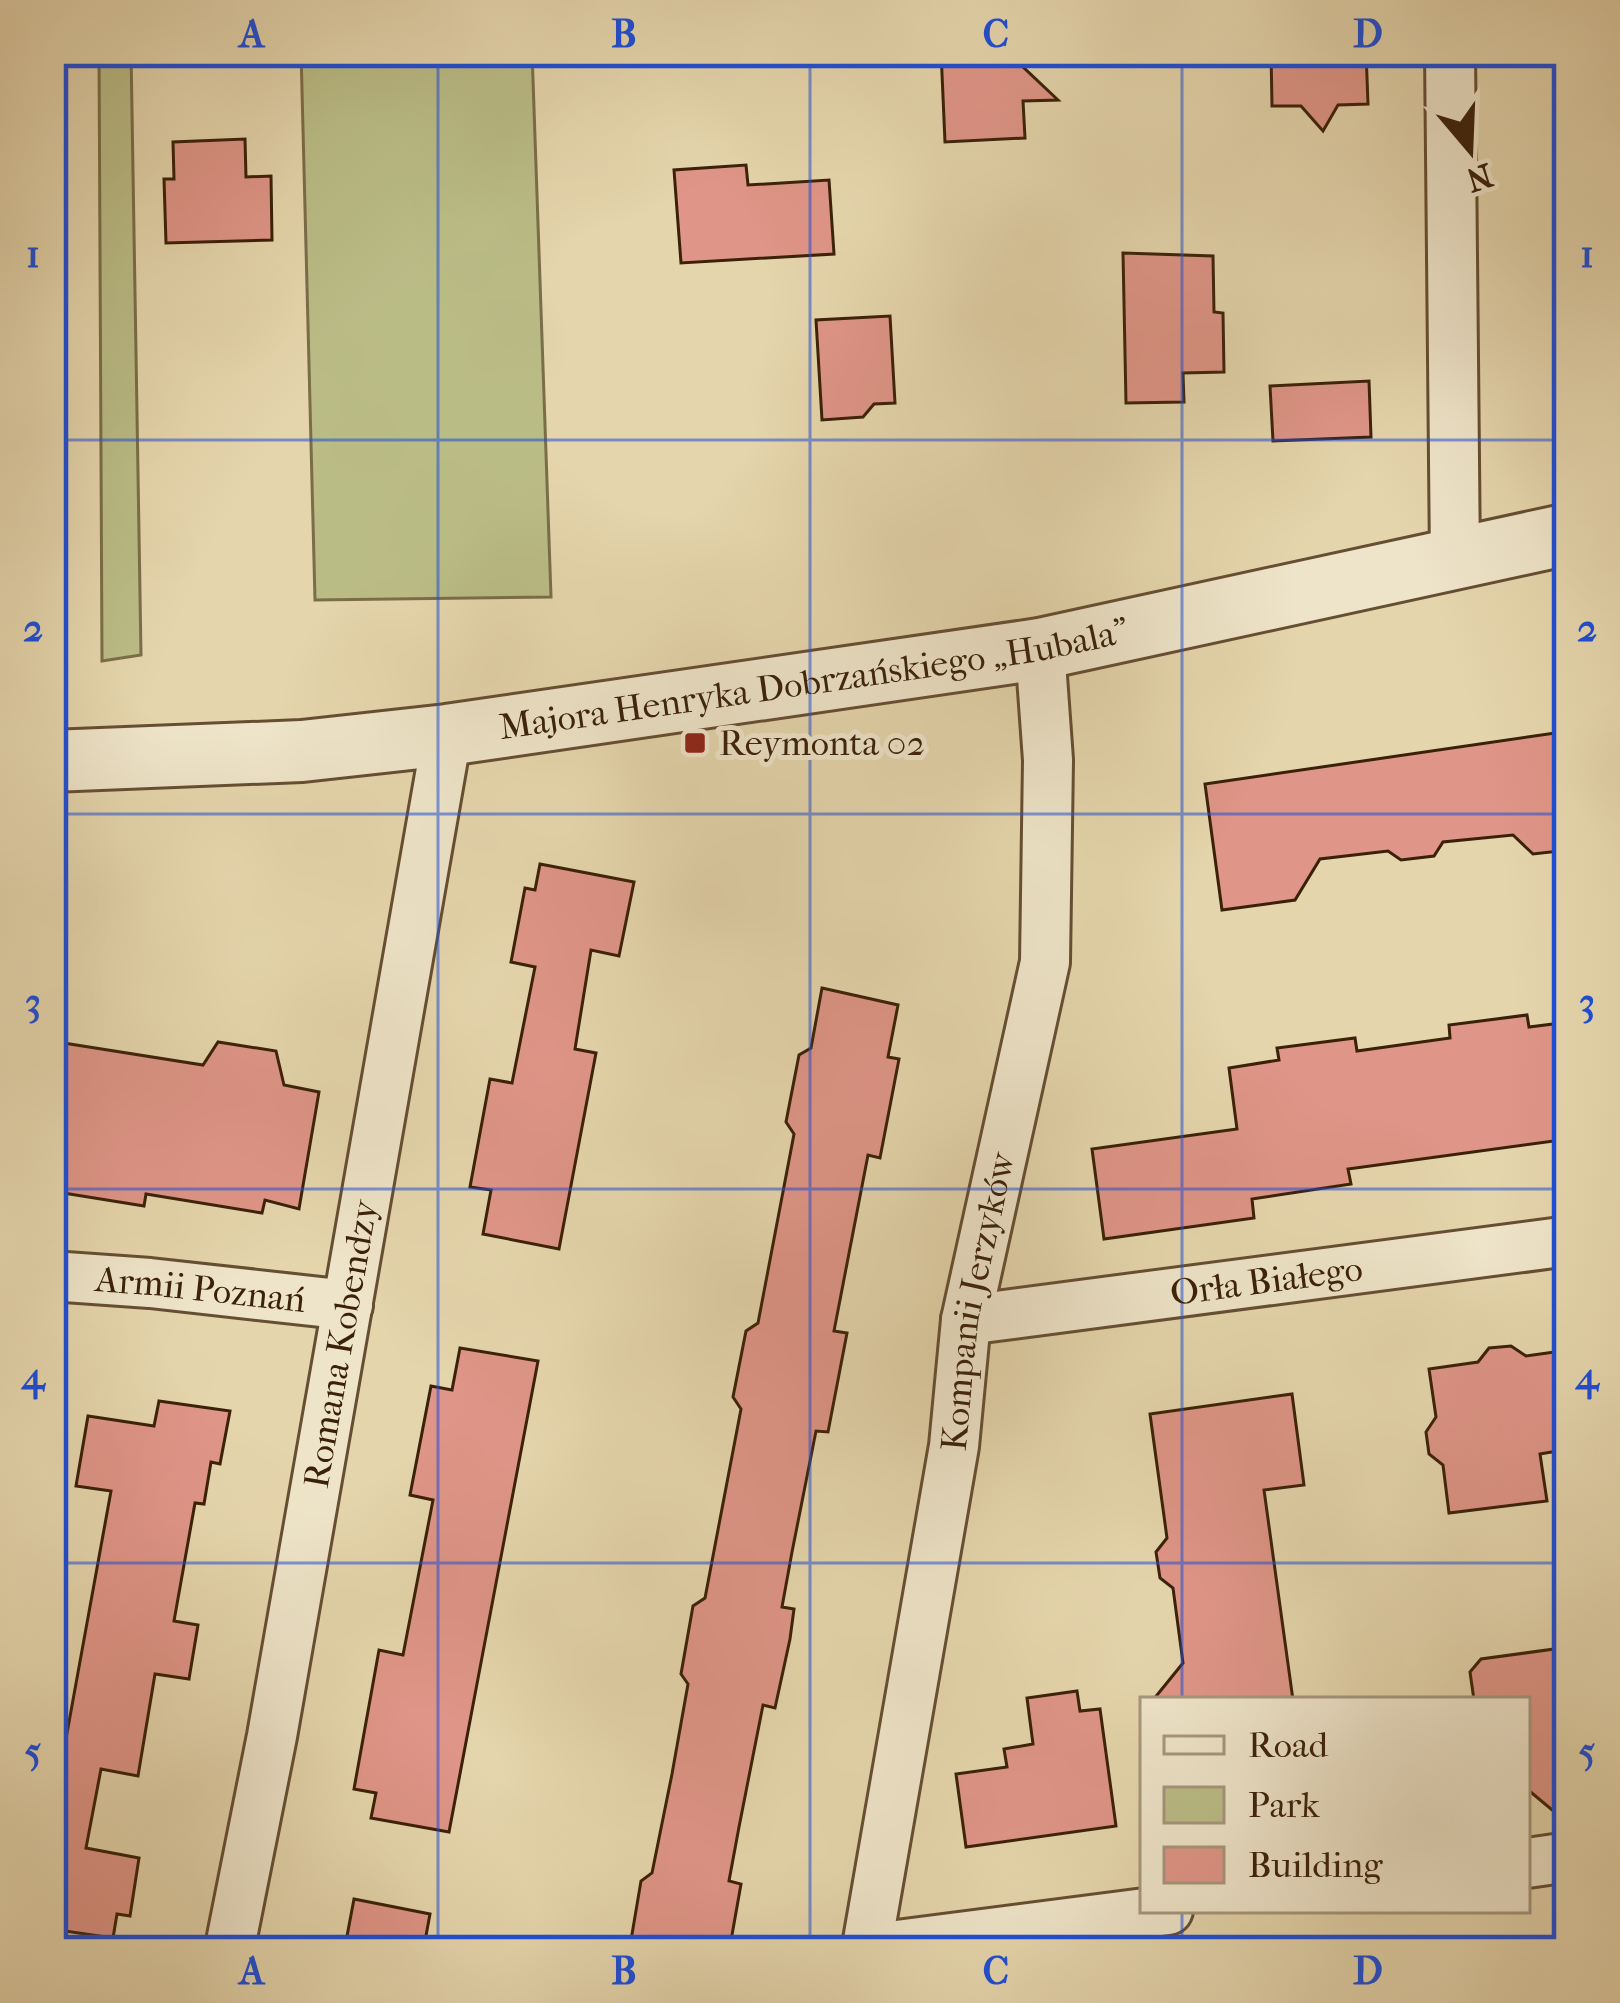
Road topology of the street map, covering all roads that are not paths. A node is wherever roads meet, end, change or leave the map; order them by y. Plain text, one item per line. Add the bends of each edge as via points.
1 (1450, 51) edge
2 (1569, 534) edge
3 (1455, 561) junction
4 (1040, 649) junction
5 (447, 735) junction
6 (51, 761) edge
7 (1569, 1241) edge
8 (51, 1276) edge
9 (348, 1305) junction
10 (966, 1321) junction
11 (1569, 1857) edge
12 (1530, 1863) edge
13 (1146, 1913) edge
14 (866, 1951) edge
15 (229, 1952) edge

1 - 3 street
2 - 3 street, Majora Henryka Dobrzańskiego „Hubala”
3 - 4 street, Majora Henryka Dobrzańskiego „Hubala”
4 - 5 street, Majora Henryka Dobrzańskiego „Hubala”
4 - 10 street, Kompanii Jerzyków via 1048,760 1045,962
5 - 6 street, Majora Henryka Dobrzańskiego „Hubala” via 302,752
5 - 9 street, Romana Kobendzy
7 - 10 street, Orła Białego
8 - 9 street, Armii Poznań
9 - 15 street, Romana Kobendzy
10 - 14 street, Kompanii Jerzyków via 954,1447
11 - 12 street
13 - 14 street

